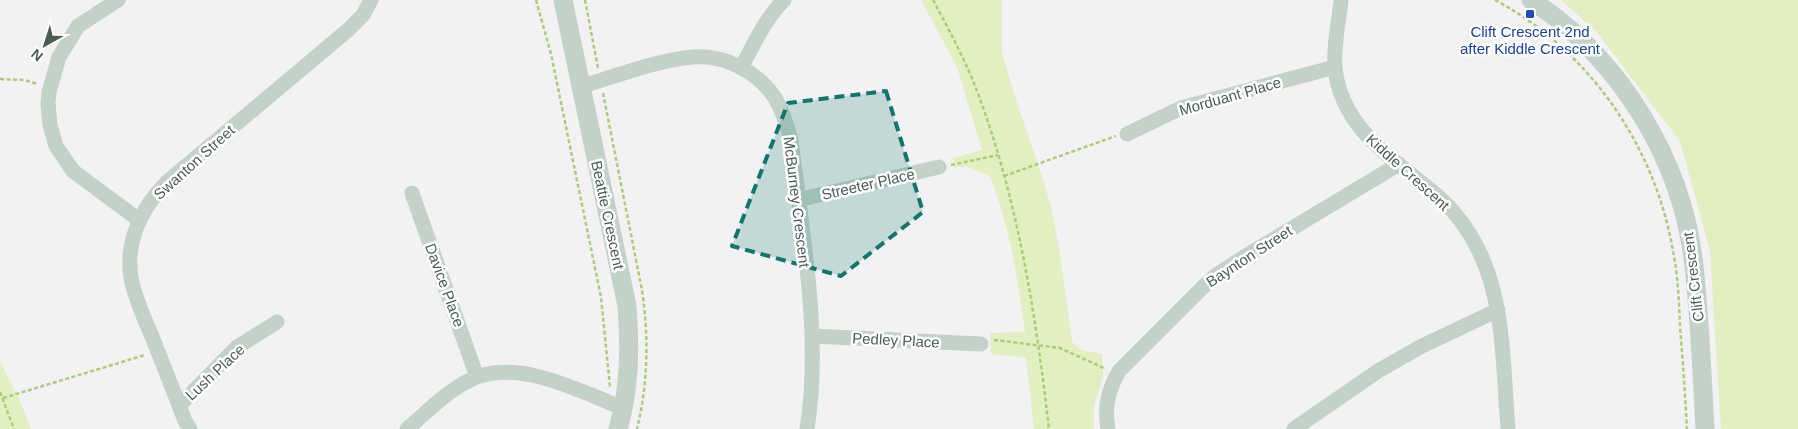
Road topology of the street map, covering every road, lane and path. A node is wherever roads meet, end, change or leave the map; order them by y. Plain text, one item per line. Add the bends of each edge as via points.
1 (118, 0) edge
2 (371, 0) edge
3 (536, 0) edge
4 (585, 0) edge
5 (784, 0) edge
6 (933, 0) edge
7 (1341, 0) edge
8 (1495, 0) edge
9 (1532, 0) edge
10 (564, 1) edge
11 (596, 55) dead end
12 (1335, 67) junction
13 (741, 68) junction
14 (0, 79) edge
15 (582, 86) junction
16 (50, 88) junction
17 (605, 88) dead end
18 (603, 92) dead end
19 (1127, 134) joint
20 (998, 155) junction
21 (1399, 164) junction
22 (939, 167) joint
23 (1004, 176) junction
24 (412, 193) dead end
25 (798, 200) junction
26 (139, 220) junction
27 (1498, 310) junction
28 (277, 322) dead end
29 (812, 336) junction
30 (981, 344) joint
31 (1039, 346) junction
32 (158, 351) junction
33 (1119, 371) junction
34 (477, 377) junction
35 (0, 392) edge
36 (3, 398) junction
37 (179, 406) junction
38 (616, 406) junction
39 (14, 429) edge
40 (190, 429) edge
41 (408, 429) edge
42 (618, 429) edge
43 (807, 429) edge
44 (1049, 429) edge
45 (1108, 429) edge
46 (1294, 429) edge
47 (1508, 429) edge
48 (1687, 429) edge
49 (1705, 429) edge

1 - 16 street via 78,26 59,57
2 - 26 street, Swanton Street via 363,15 348,30 167,182
3 - 38 path via 551,54 601,297 610,387
4 - 11 path
5 - 13 street via 774,9
6 - 20 path via 971,76
7 - 12 street, Kiddle Crescent
8 - 48 path via 1535,25 1580,64 1620,115 1644,160 1663,206 1674,252
9 - 49 street, Clift Crescent via 1565,25 1612,74 1640,112 1679,196 1694,265
10 - 15 street, Beattie Crescent
12 - 19 street, Morduant Place via 1181,108
12 - 21 street, Kiddle Crescent via 1344,101 1354,121 1368,138
13 - 15 street, McBurney Crescent via 723,60 693,57
13 - 25 street, McBurney Crescent via 760,80 775,97 785,117
14 - 16 path via 24,80
15 - 38 street, Beattie Crescent via 627,306 629,354
16 - 26 street via 50,125 56,146 67,163 73,171
17 - 18 path
19 - 23 path
20 - 22 path
20 - 23 path
21 - 27 street, Kiddle Crescent via 1443,201 1462,224 1479,250 1491,279
21 - 33 street, Baynton Street via 1215,276
22 - 25 street, Streeter Place
23 - 31 path via 1021,242
24 - 34 street, Davice Place
25 - 29 street, McBurney Crescent
26 - 32 street, Swanton Street via 130,255 131,278
27 - 46 street via 1378,371
27 - 47 street, Kiddle Crescent
28 - 37 street, Lush Place via 237,347
29 - 30 street, Pedley Place
29 - 43 street, McBurney Crescent
30 - 31 path via 997,339
31 - 33 path via 1060,348 1112,372
31 - 44 path
32 - 36 path
32 - 37 street, Swanton Street
33 - 45 street, Baynton Street via 1110,388 1106,406
34 - 38 street via 522,372
34 - 41 street via 447,394
35 - 36 path
36 - 39 path
37 - 40 street, Swanton Street
38 - 42 street, Beattie Crescent

